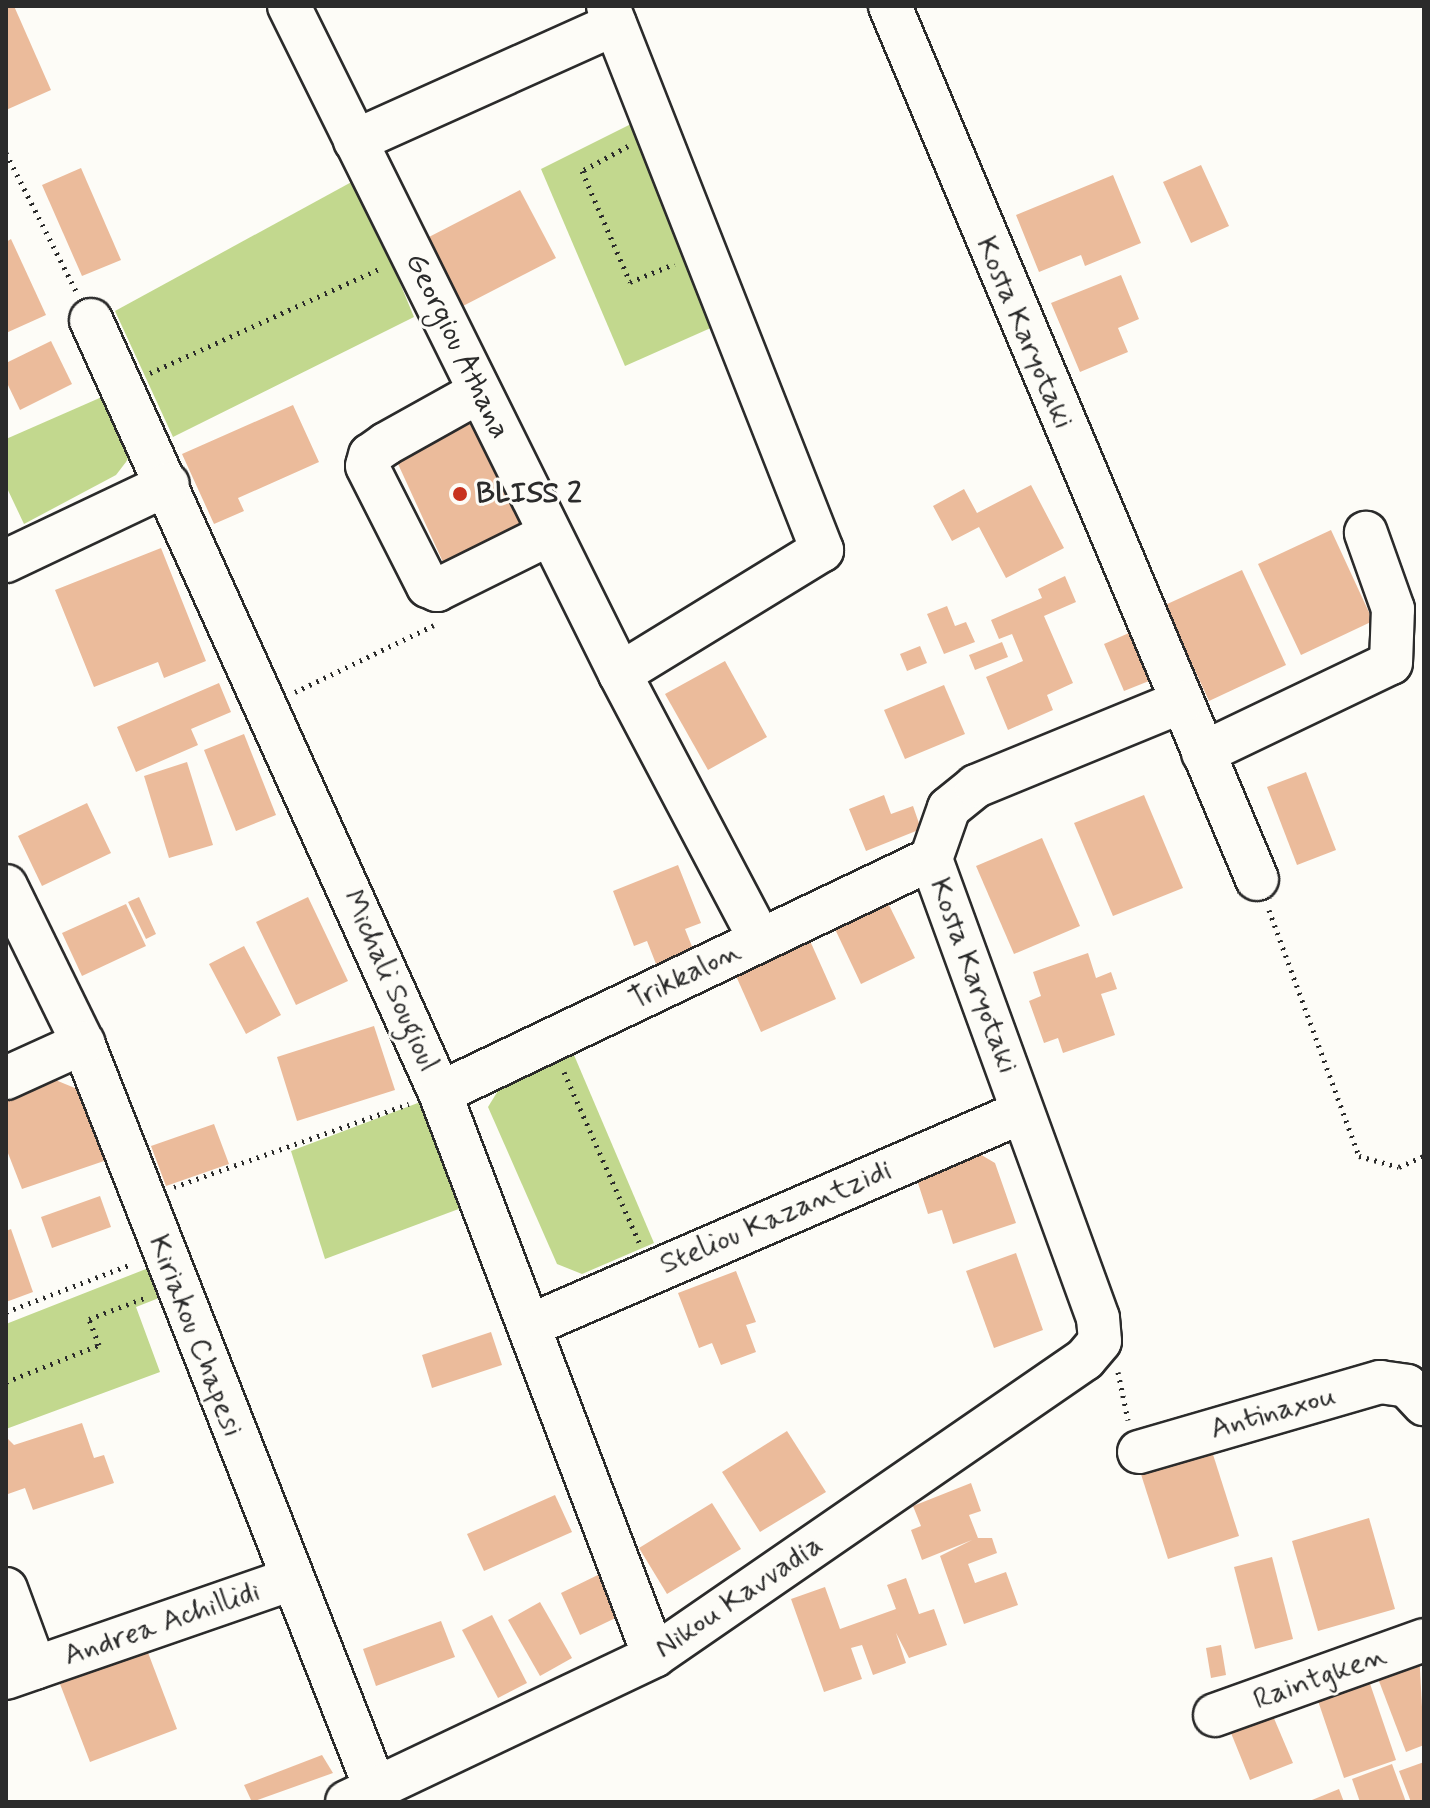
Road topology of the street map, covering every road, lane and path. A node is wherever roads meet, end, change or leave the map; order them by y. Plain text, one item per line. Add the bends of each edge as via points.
1 (289, 6) edge
2 (890, 6) edge
3 (612, 15) edge
4 (657, 130) junction
5 (355, 141) junction
6 (6, 153) edge
7 (705, 251) junction
8 (411, 254) junction
9 (91, 320) joint
10 (122, 385) junction
11 (479, 392) junction
12 (168, 484) junction
13 (1366, 533) dead end
14 (550, 534) junction
15 (6, 561) edge
16 (437, 624) dead end
17 (620, 674) junction
18 (1181, 702) junction
19 (267, 705) junction
20 (1203, 753) junction
21 (931, 859) junction
22 (1257, 879) joint
23 (6, 886) edge
24 (760, 940) junction
25 (551, 1040) junction
26 (83, 1043) junction
27 (6, 1078) edge
28 (440, 1093) junction
29 (1022, 1112) junction
30 (1424, 1156) edge
31 (142, 1198) junction
32 (169, 1269) junction
33 (652, 1272) junction
34 (6, 1312) edge
35 (531, 1325) junction
36 (1100, 1341) junction
37 (6, 1382) edge
38 (1415, 1395) edge
39 (1158, 1447) joint
40 (289, 1580) junction
41 (6, 1589) edge
42 (1424, 1640) edge
43 (654, 1656) junction
44 (21, 1673) edge
45 (1215, 1715) dead end
46 (362, 1796) edge

1 - 5 street, Georgiou Athana
2 - 18 street, Kosta Karyotaki
3 - 4 street
3 - 5 street
4 - 7 street
4 - 7 path via 582,171 630,282
5 - 8 street, Georgiou Athana
6 - 9 path
7 - 17 street via 822,550
8 - 10 path
8 - 11 street, Georgiou Athana
9 - 10 street, Michali Sougioul
10 - 12 street, Michali Sougioul
11 - 14 street, Georgiou Athana
11 - 14 street via 386,444 370,455 367,466 428,586 437,590
12 - 15 street
12 - 19 street, Michali Sougioul
13 - 20 street via 1393,609 1391,663
14 - 17 street, Georgiou Athana
16 - 19 path
17 - 24 street, Georgiou Athana
18 - 20 street, Kosta Karyotaki
18 - 21 street, Kosta Karyotaki via 976,786 949,808
19 - 28 street, Michali Sougioul
20 - 22 street, Kosta Karyotaki
21 - 24 street, Trikkalon
21 - 29 street, Kosta Karyotaki
22 - 30 path via 1359,1156 1399,1167
23 - 26 street, Kiriakou Chapesi
24 - 25 street, Trikkalon
25 - 28 street, Trikkalon
25 - 33 path
26 - 27 street
26 - 31 street, Kiriakou Chapesi
28 - 31 path
28 - 35 street, Michali Sougioul
29 - 33 street, Steliou Kazantzidi
29 - 36 street, Kosta Karyotaki via 1098,1318
31 - 32 street, Kiriakou Chapesi
32 - 34 path
32 - 37 path via 89,1319 99,1345
32 - 40 street, Kiriakou Chapesi
33 - 35 street, Steliou Kazantzidi
35 - 43 street, Michali Sougioul
36 - 39 path via 1114,1357 1121,1406 1132,1428
36 - 43 street, Nikou Kavvadia via 1085,1359
38 - 39 street, Antinaxou via 1380,1382
40 - 44 street, Andrea Achillidi
40 - 46 street, Kiriakou Chapesi
41 - 44 street, Andrea Achillidi
42 - 45 street, Raintgken
43 - 46 street, Nikou Kavvadia

